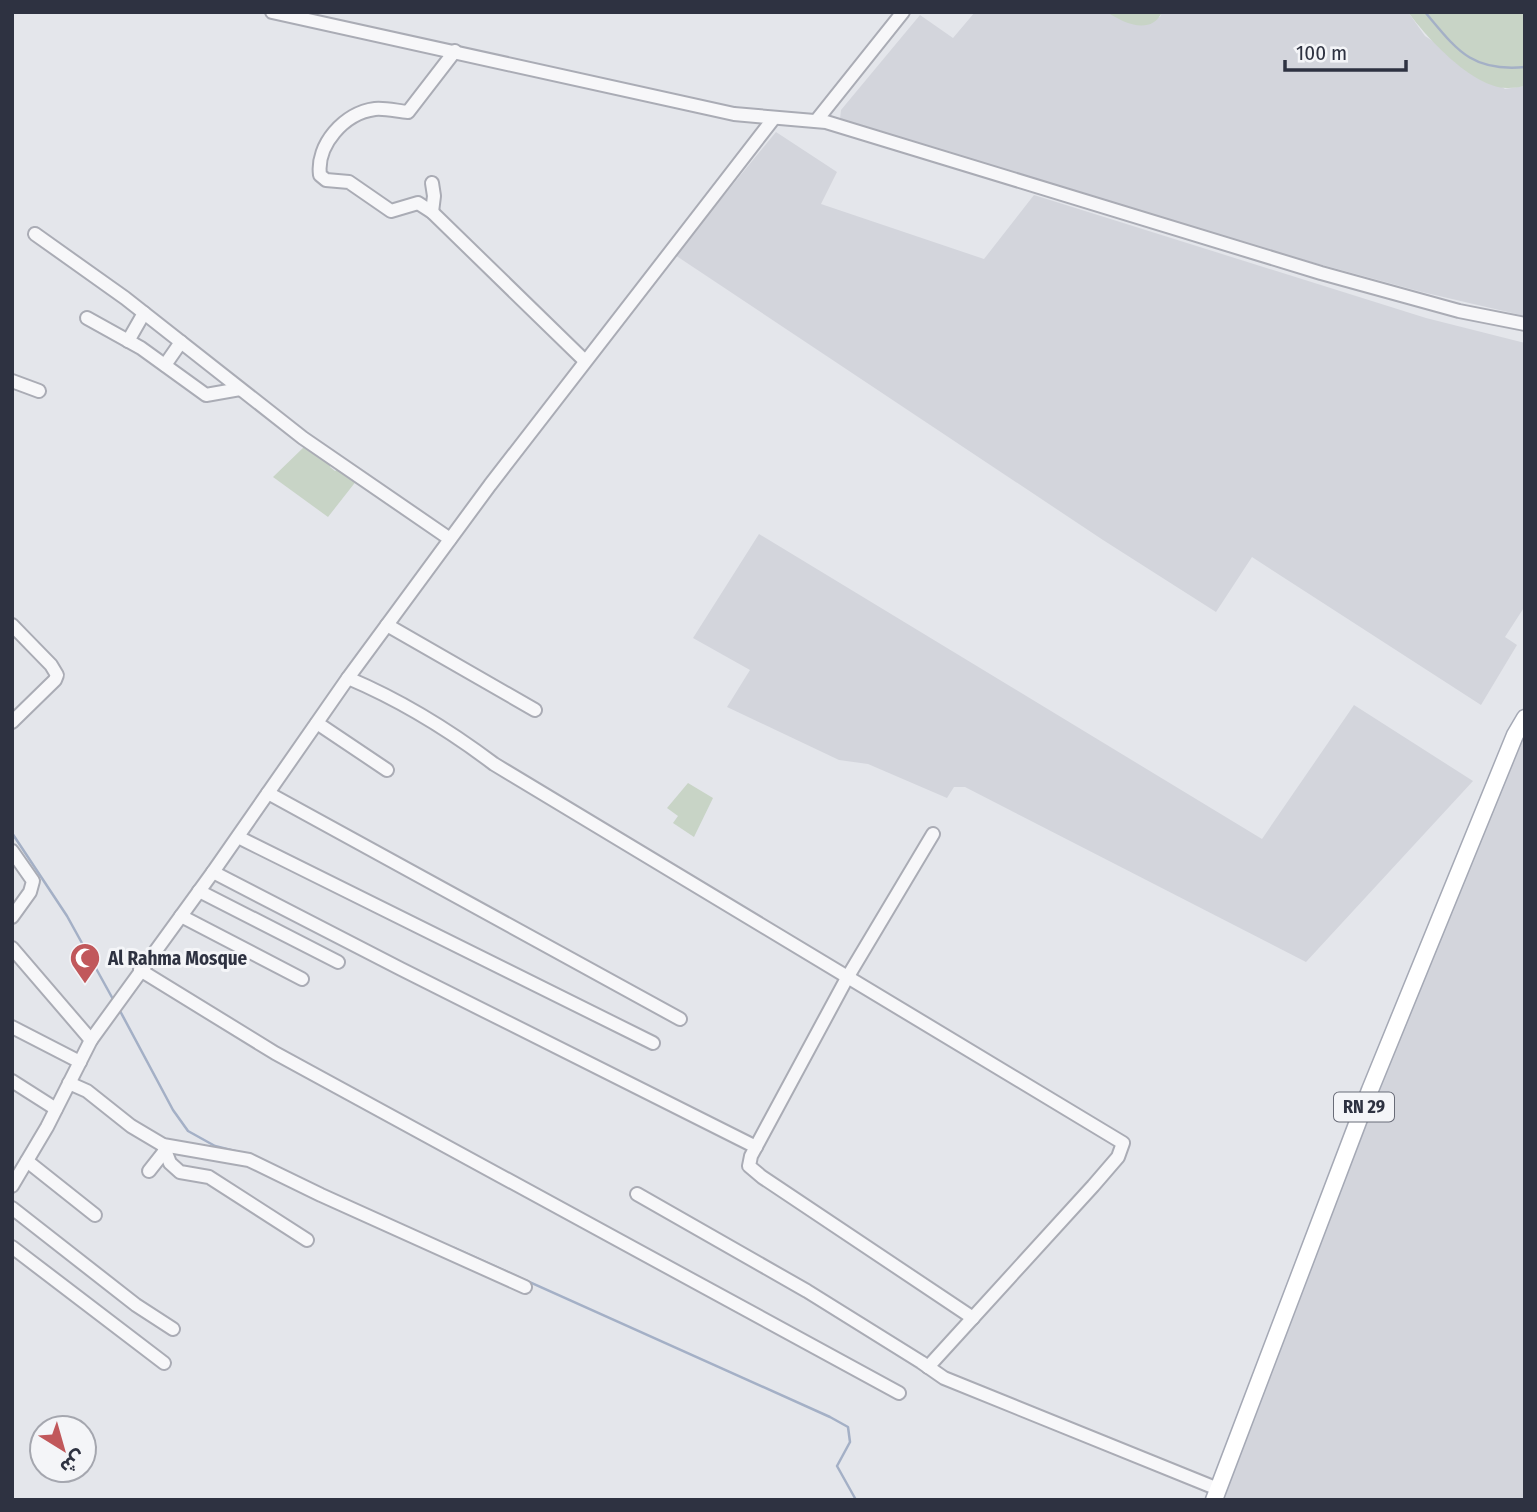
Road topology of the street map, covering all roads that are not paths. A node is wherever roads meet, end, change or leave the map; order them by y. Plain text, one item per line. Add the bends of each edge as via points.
1 (272, 12) edge
2 (903, 12) edge
3 (455, 51) junction
4 (774, 118) junction
5 (816, 121) junction
6 (432, 183) dead end
7 (432, 212) junction
8 (36, 234) dead end
9 (144, 313) junction
10 (87, 318) dead end
11 (1525, 324) edge
12 (128, 341) junction
13 (181, 342) junction
14 (585, 361) junction
15 (165, 365) junction
16 (12, 381) edge
17 (240, 389) junction
18 (39, 391) dead end
19 (450, 540) junction
20 (12, 625) edge
21 (387, 625) junction
22 (348, 678) junction
23 (535, 710) dead end
24 (1525, 718) edge
25 (12, 722) edge
26 (317, 723) junction
27 (387, 770) dead end
28 (268, 793) junction
29 (933, 834) dead end
30 (238, 837) junction
31 (12, 851) edge
32 (213, 872) junction
33 (199, 891) junction
34 (181, 916) junction
35 (12, 917) edge
36 (12, 948) edge
37 (338, 962) dead end
38 (140, 970) junction
39 (847, 978) junction
40 (302, 979) dead end
41 (680, 1019) dead end
42 (12, 1027) edge
43 (92, 1040) junction
44 (653, 1043) dead end
45 (80, 1062) junction
46 (12, 1081) edge
47 (69, 1083) junction
48 (56, 1109) junction
49 (756, 1147) junction
50 (163, 1149) junction
51 (27, 1161) junction
52 (149, 1171) dead end
53 (12, 1186) edge
54 (637, 1194) dead end
55 (12, 1208) edge
56 (95, 1215) dead end
57 (307, 1240) dead end
58 (12, 1247) edge
59 (525, 1287) dead end
60 (972, 1318) junction
61 (173, 1329) dead end
62 (164, 1363) dead end
63 (928, 1367) junction
64 (899, 1393) dead end
65 (1216, 1494) edge

1 - 3 street
2 - 5 street
3 - 4 street via 734,114
3 - 7 street via 408,112 373,109 356,116 329,138 318,162 326,180 349,182 391,211 418,203
4 - 5 street
4 - 14 street
5 - 11 street via 1297,266 1459,311
6 - 7 street
7 - 14 street
8 - 9 street
9 - 12 street
9 - 13 street
10 - 12 street
12 - 15 street
13 - 15 street
13 - 17 street
14 - 19 street
15 - 17 street via 206,395
16 - 18 street
17 - 19 street
19 - 21 street
20 - 25 street via 57,675
21 - 22 street
21 - 23 street
22 - 26 street
22 - 39 street via 457,736 494,764
24 - 65 main road, RN 29 via 1509,747 1370,1090
26 - 27 street
26 - 28 street
28 - 30 street
28 - 41 street
29 - 39 street
30 - 32 street
30 - 44 street
31 - 35 street via 33,881
32 - 33 street
32 - 49 street
33 - 34 street
33 - 37 street
34 - 38 street
34 - 40 street
36 - 43 street
38 - 43 street
38 - 64 street via 275,1053
39 - 49 street
39 - 60 street via 1123,1143 1110,1167
42 - 45 street
43 - 45 street
45 - 47 street
46 - 48 street
47 - 48 street
47 - 50 street via 87,1091
48 - 51 street
49 - 60 street via 749,1166 762,1177
50 - 52 street
50 - 57 street via 180,1172 209,1177
50 - 59 street via 249,1160
51 - 53 street
51 - 56 street
54 - 63 street
55 - 61 street
58 - 62 street
60 - 63 street
63 - 65 street via 944,1378

